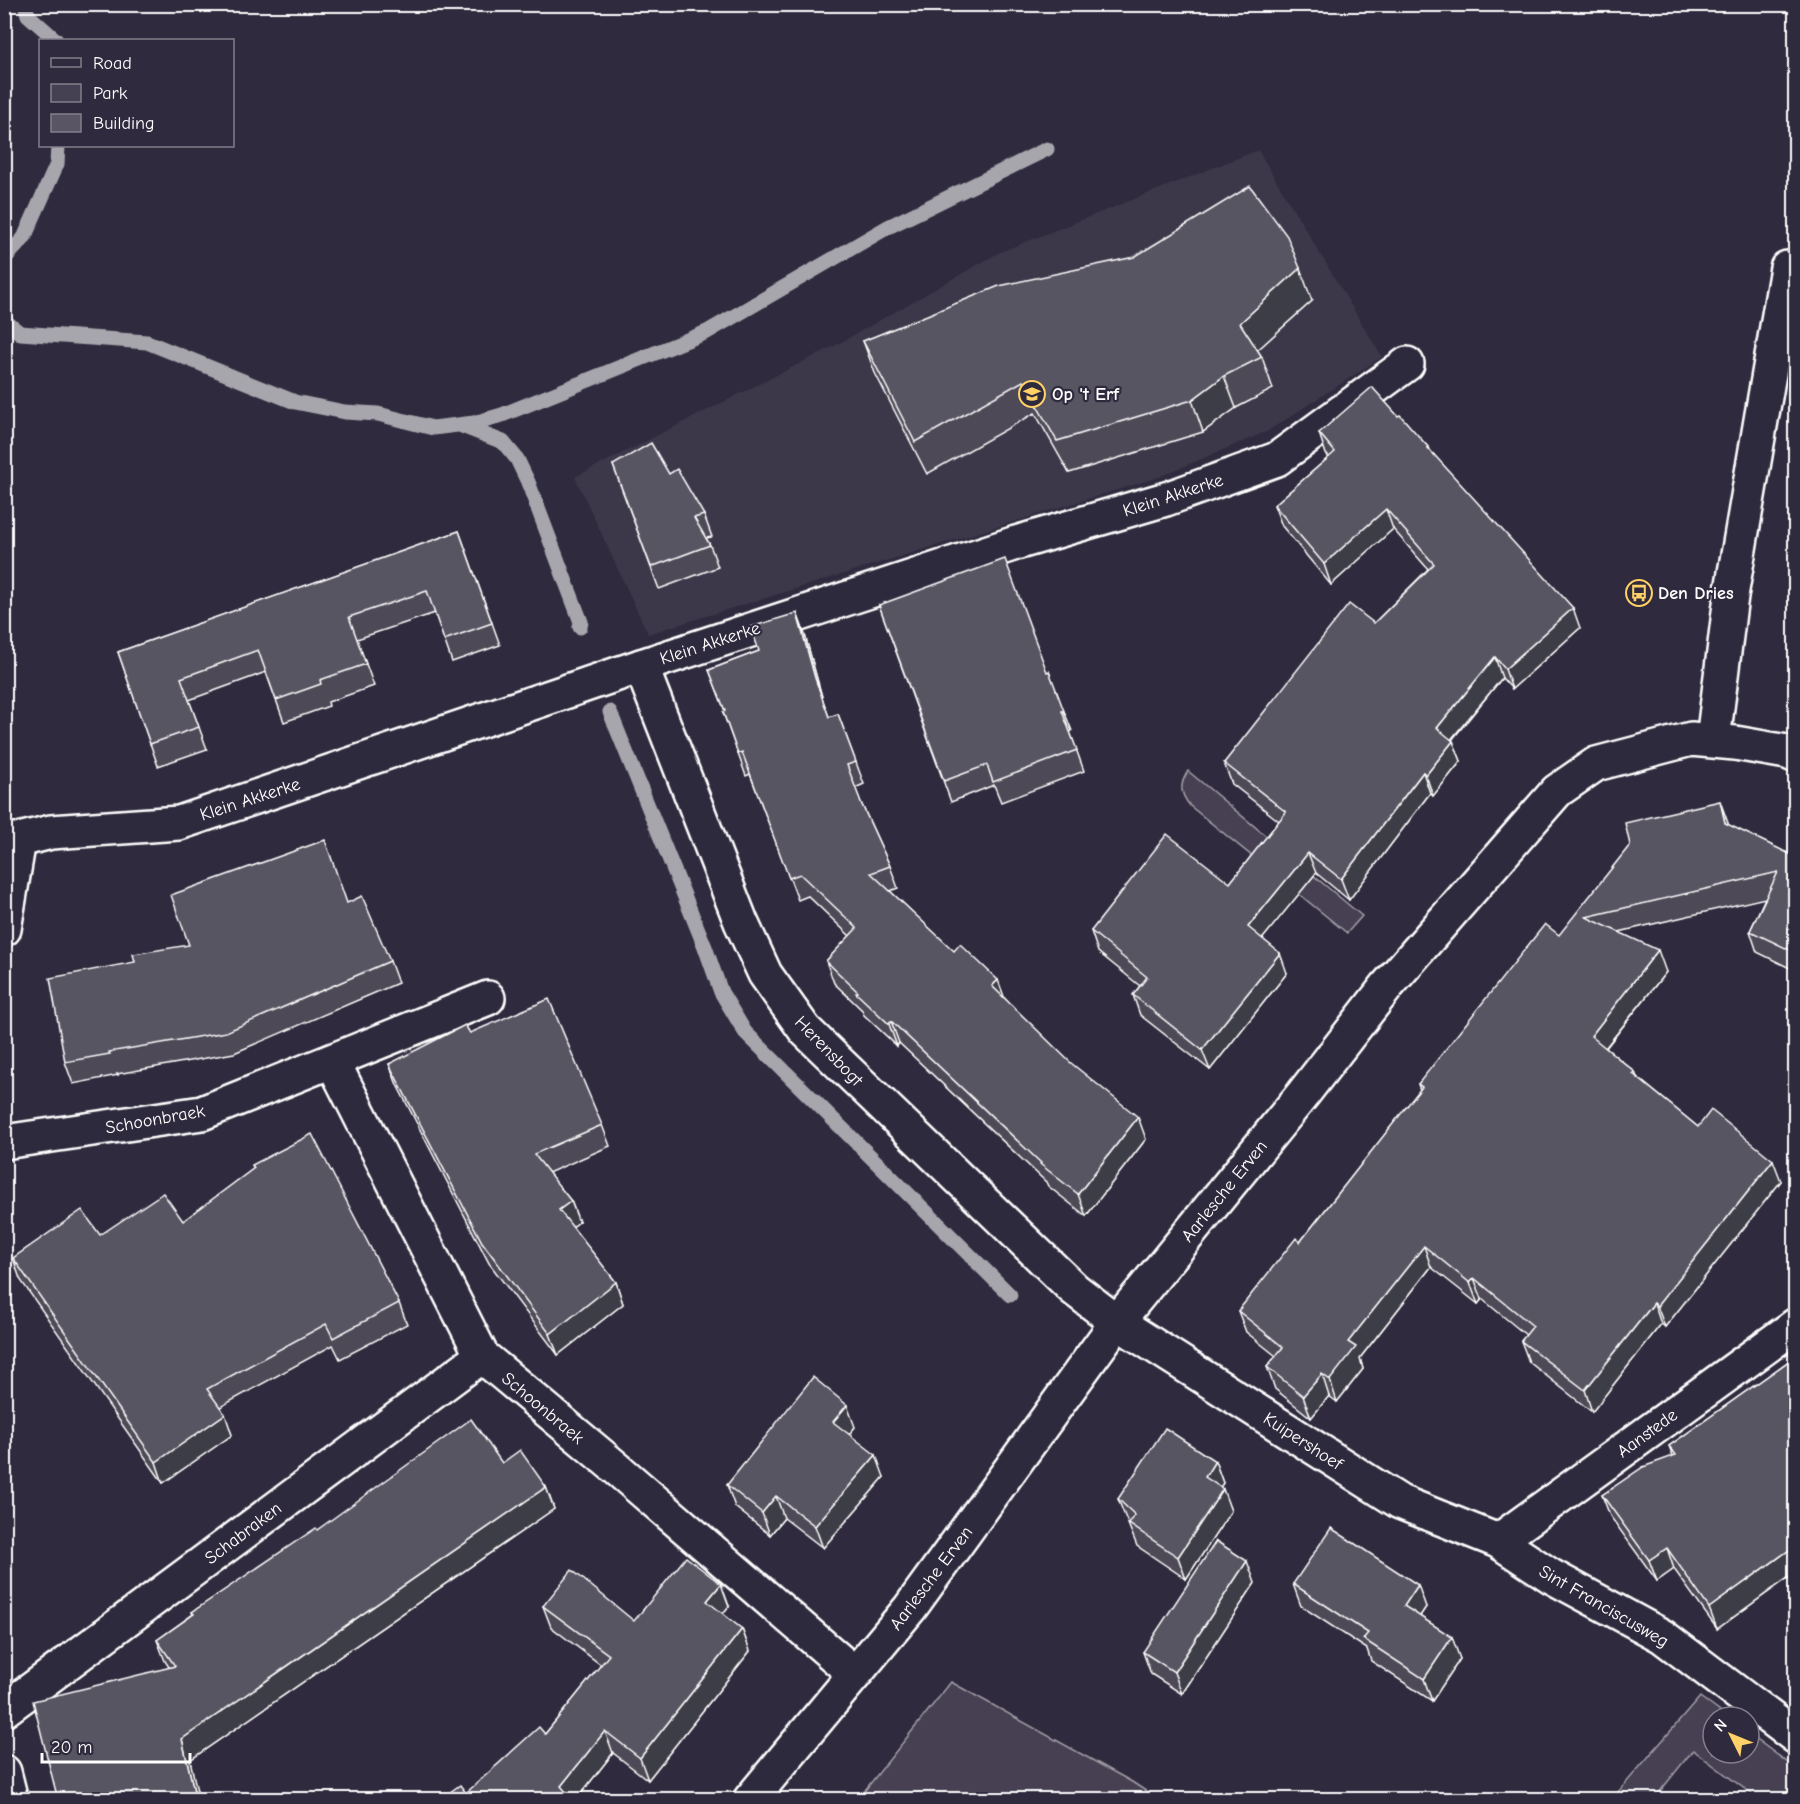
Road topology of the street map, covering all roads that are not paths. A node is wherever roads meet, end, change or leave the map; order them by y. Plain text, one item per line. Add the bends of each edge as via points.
1 (1787, 268) dead end
2 (1407, 364) dead end
3 (641, 666) junction
4 (1713, 741) junction
5 (1796, 756) edge
6 (12, 840) edge
7 (4, 929) edge
8 (488, 998) dead end
9 (333, 1062) junction
10 (4, 1142) edge
11 (1118, 1322) junction
12 (1796, 1325) edge
13 (482, 1356) junction
14 (1498, 1541) junction
15 (855, 1674) junction
16 (4, 1710) edge
17 (1796, 1737) edge
18 (4, 1772) edge
19 (11, 1800) edge
20 (750, 1800) edge

1 - 4 street via 1731,596
2 - 3 street, Klein Akkerke via 1277,459 1166,499 1016,543
3 - 6 street, Klein Akkerke via 179,823 51,832
3 - 11 street, Herensbogt via 741,922 765,974 805,1030 1074,1289
4 - 5 street, Aarlesche Erven
4 - 11 street, Aarlesche Erven via 1691,739 1596,764 1557,791 1387,986
6 - 7 street, Klein Akkerke
8 - 9 street, Schoonbraek
9 - 10 street, Schoonbraek via 202,1113
9 - 13 street, Schoonbraek
11 - 14 street, Kuipershoef via 1400,1502
11 - 15 street, Aarlesche Erven via 910,1608
12 - 14 street, Aanstede
13 - 15 street, Schoonbraek
13 - 16 street, Schabraken
14 - 17 street, Sint Franciscusweg via 1551,1576 1662,1636
15 - 20 street, Aarlesche Erven
18 - 19 street

